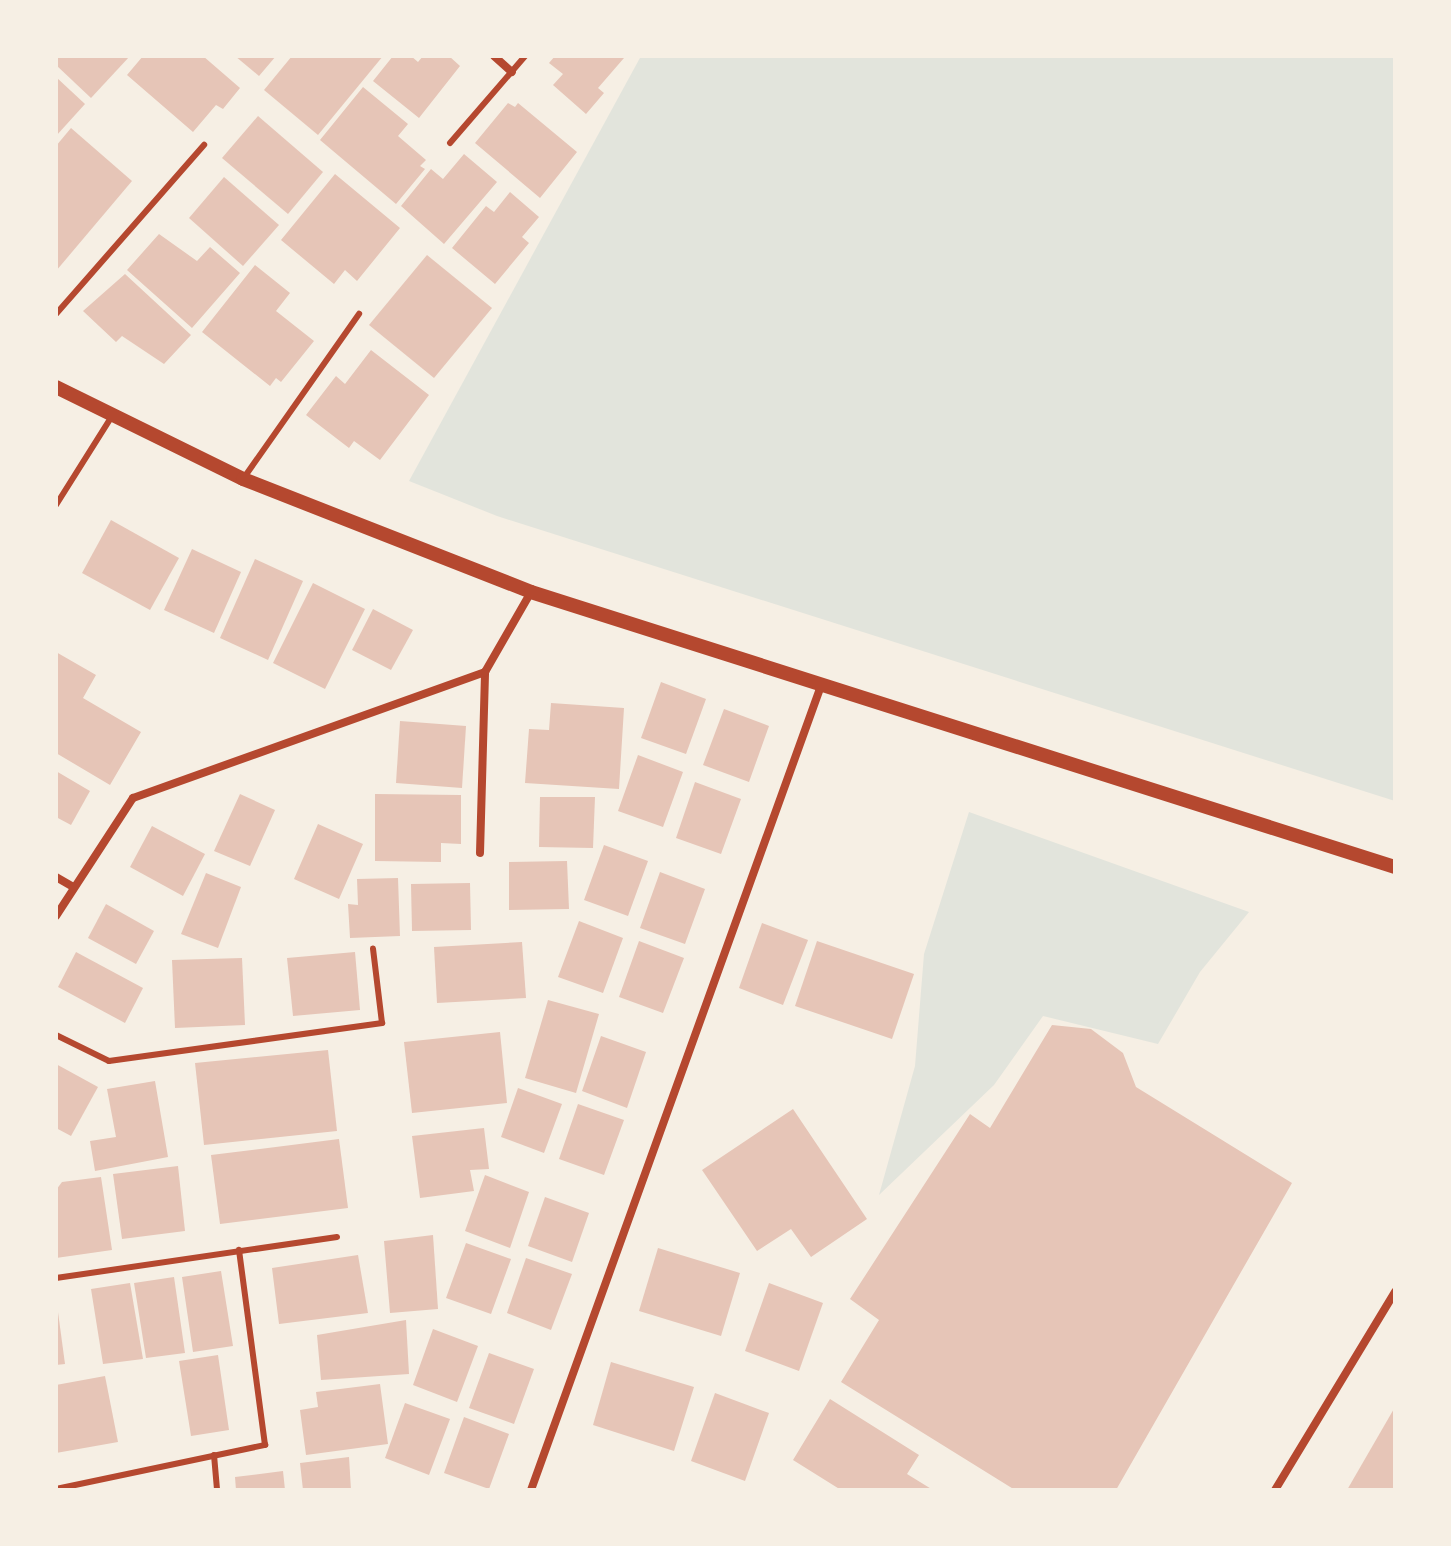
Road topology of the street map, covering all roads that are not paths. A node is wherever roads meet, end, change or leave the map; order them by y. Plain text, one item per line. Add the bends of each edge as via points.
1 (494, 56) edge
2 (525, 56) edge
3 (512, 72) junction
4 (450, 143) dead end
5 (204, 145) dead end
6 (56, 314) edge
7 (359, 314) dead end
8 (56, 387) edge
9 (112, 416) junction
10 (243, 479) junction
11 (56, 505) edge
12 (531, 592) junction
13 (485, 672) junction
14 (821, 686) junction
15 (480, 853) dead end
16 (1395, 867) edge
17 (56, 877) edge
18 (73, 887) junction
19 (56, 916) edge
20 (373, 949) dead end
21 (56, 1035) edge
22 (337, 1237) dead end
23 (239, 1250) junction
24 (56, 1278) edge
25 (1395, 1292) edge
26 (214, 1455) junction
27 (56, 1489) edge
28 (217, 1490) edge
29 (531, 1490) edge
30 (1275, 1490) edge

1 - 3 street
2 - 3 lane
3 - 4 lane
5 - 6 lane
7 - 10 lane
8 - 9 street
9 - 10 street
9 - 11 lane
10 - 12 street
12 - 13 street
12 - 14 street
13 - 15 street
13 - 18 street via 133,798
14 - 16 street
14 - 29 street
17 - 18 street
18 - 19 street
20 - 21 lane via 382,1023 109,1061
22 - 23 lane
23 - 24 lane
23 - 26 lane via 265,1445
25 - 30 street
26 - 27 lane
26 - 28 lane

